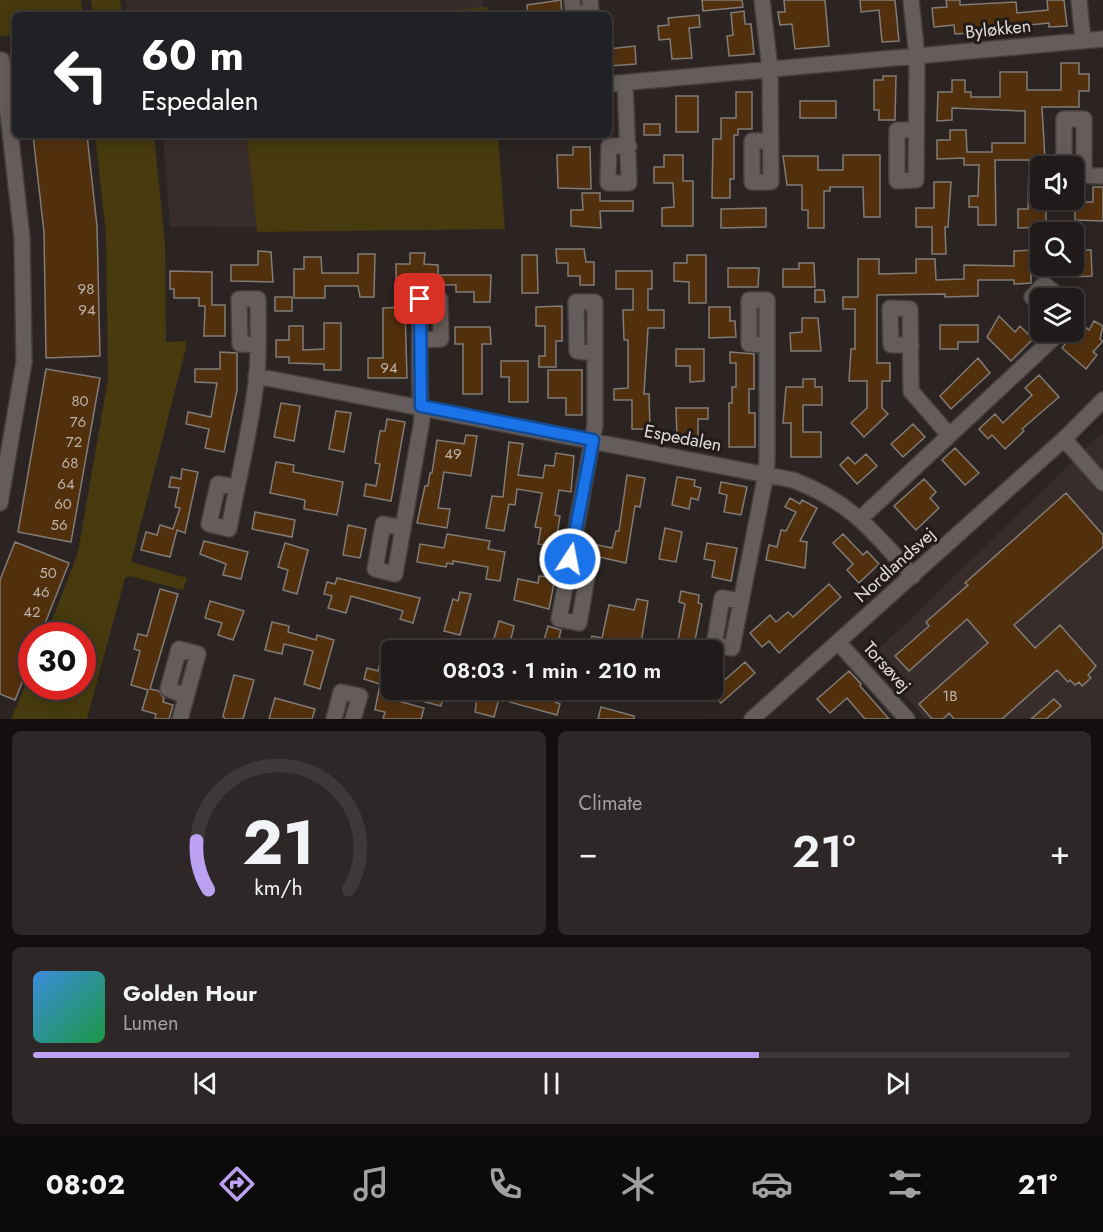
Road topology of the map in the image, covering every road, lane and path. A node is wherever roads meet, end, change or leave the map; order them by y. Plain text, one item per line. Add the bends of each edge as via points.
1 (590, 0) edge
2 (762, 0) edge
3 (911, 0) edge
4 (1079, 0) edge
5 (572, 10) edge
6 (1103, 39) edge
7 (1083, 41) junction
8 (917, 57) junction
9 (2, 60) dead end
10 (770, 69) junction
11 (625, 83) junction
12 (612, 84) edge
13 (916, 130) dead end
14 (770, 141) dead end
15 (629, 146) dead end
16 (1064, 156) edge
17 (1081, 156) edge
18 (1084, 176) edge
19 (1103, 176) edge
20 (420, 340) dead end
21 (1049, 342) edge
22 (258, 345) dead end
23 (767, 345) dead end
24 (911, 345) dead end
25 (596, 352) dead end
26 (256, 376) junction
27 (1103, 400) edge
28 (421, 406) junction
29 (949, 435) junction
30 (1064, 439) junction
31 (593, 440) junction
32 (766, 474) junction
33 (1103, 483) edge
34 (236, 487) dead end
35 (0, 503) edge
36 (861, 518) junction
37 (403, 528) dead end
38 (569, 567) dead end
39 (913, 576) junction
40 (741, 602) dead end
41 (838, 642) junction
42 (186, 696) dead end
43 (180, 719) edge
44 (334, 719) edge
45 (353, 719) edge
46 (752, 719) edge
47 (907, 719) edge

1 - 5 street via 591,11
2 - 10 street
3 - 8 street
4 - 7 street
6 - 7 street, Byløkken
7 - 8 street, Byløkken
8 - 10 street, Byløkken
8 - 13 street
9 - 35 street via 22,238 24,362
10 - 11 street, Byløkken
10 - 14 street
11 - 12 street, Byløkken
11 - 15 street
16 - 17 street via 1064,119 1084,119
18 - 19 street
20 - 28 street
21 - 29 street
22 - 26 street
23 - 32 street
24 - 29 street via 911,391
25 - 31 street
26 - 28 street, Espedalen
26 - 34 street
27 - 30 street, Nordlandsvej
28 - 31 street, Espedalen
28 - 37 street via 423,420
29 - 36 street
30 - 33 street
30 - 39 street, Nordlandsvej
31 - 32 street, Espedalen
31 - 38 street
32 - 36 street, Espedalen via 819,490
32 - 40 street
36 - 39 street, Espedalen
39 - 41 street, Nordlandsvej
41 - 46 street, Nordlandsvej
41 - 47 street, Torsøvej
42 - 43 street
44 - 45 street via 341,692 360,696

